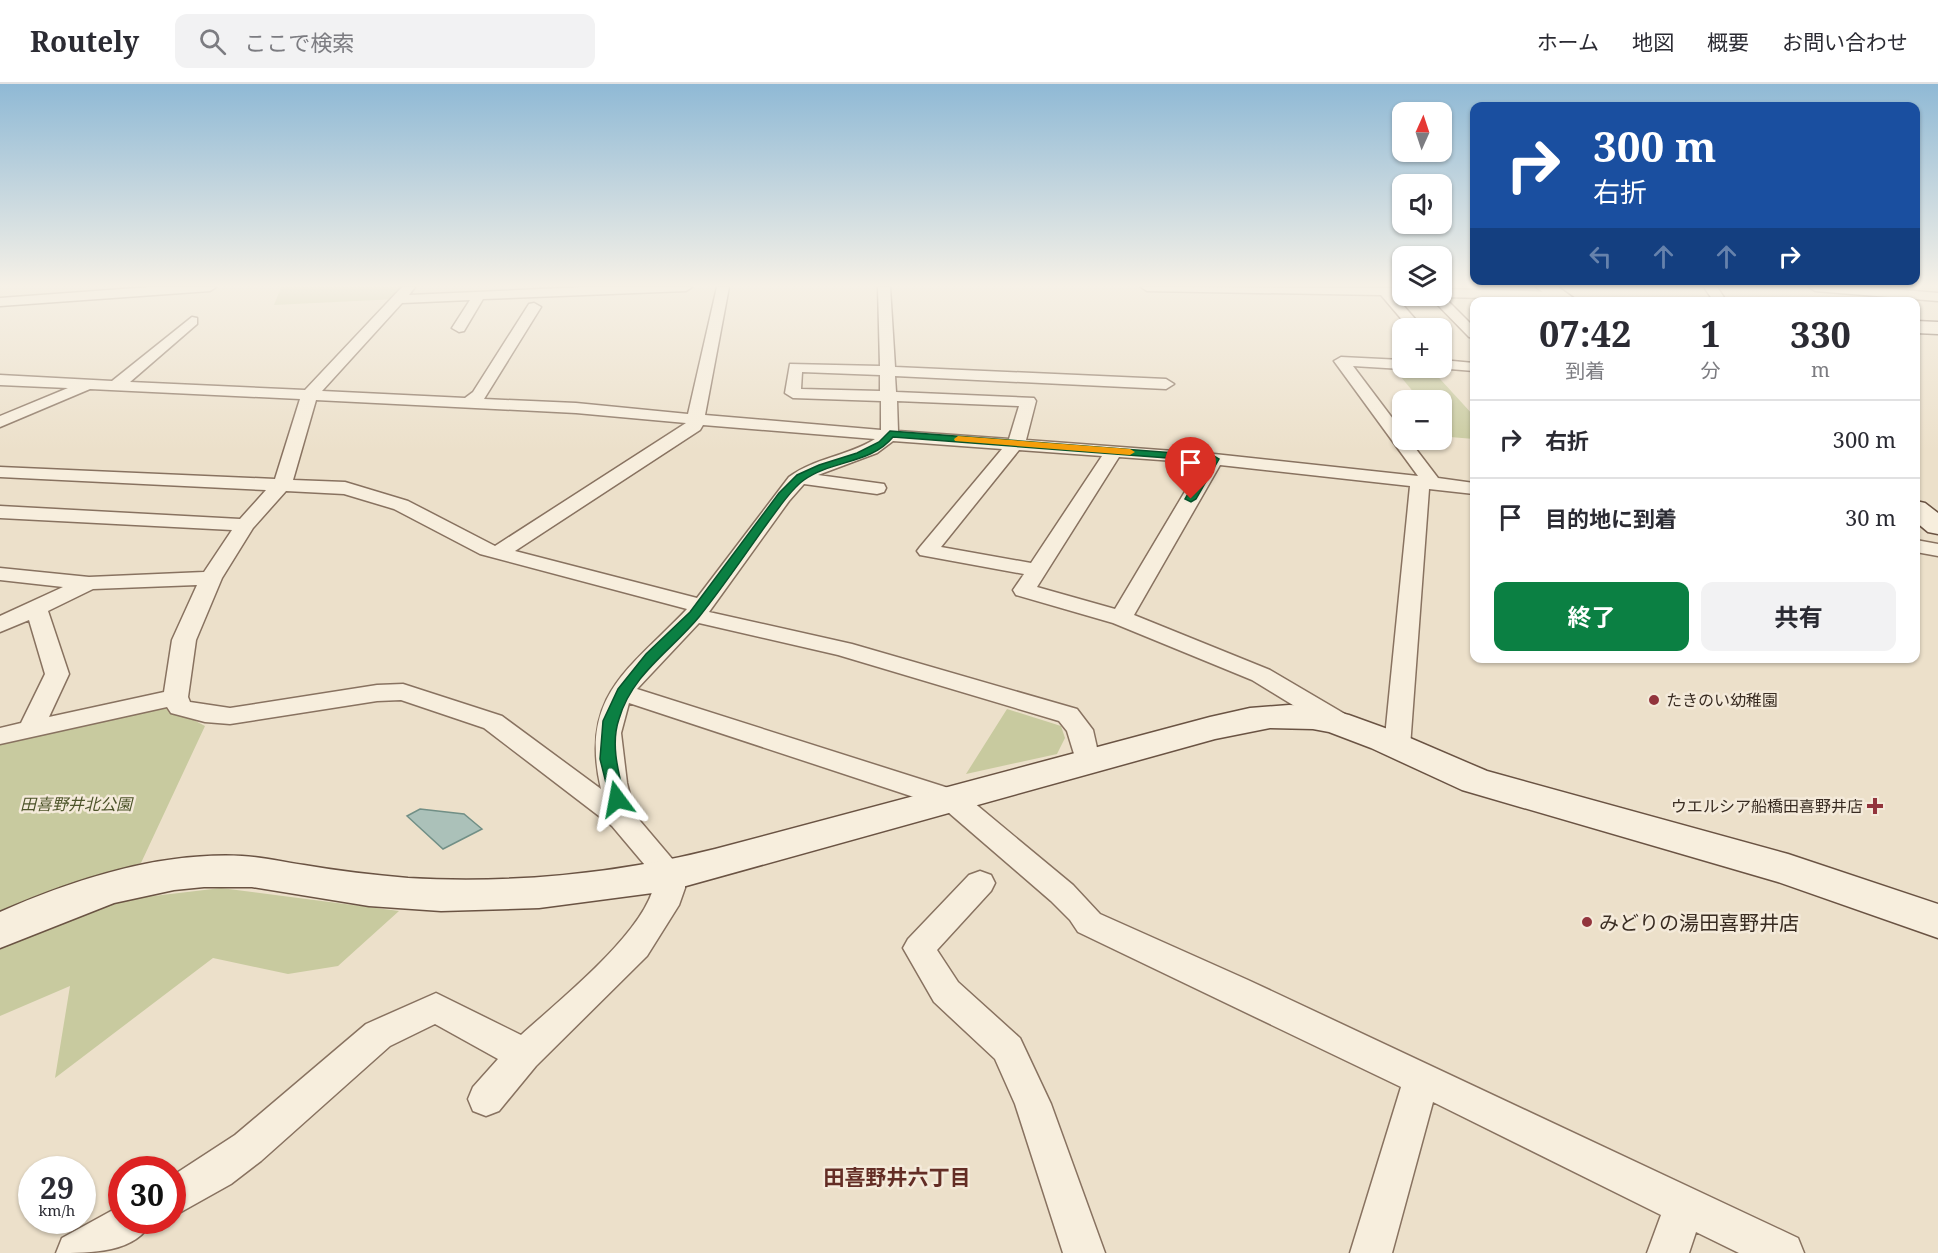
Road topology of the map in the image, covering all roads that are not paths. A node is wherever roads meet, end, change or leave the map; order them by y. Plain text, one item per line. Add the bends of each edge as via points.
1 (168, 342) edge
2 (359, 342) edge
3 (512, 342) edge
4 (712, 342) edge
5 (886, 342) edge
6 (1392, 364) edge
7 (1452, 364) edge
8 (1470, 366) edge
9 (887, 369) junction
10 (0, 380) edge
11 (1166, 384) dead end
12 (89, 385) junction
13 (115, 386) junction
14 (310, 393) junction
15 (887, 394) junction
16 (470, 402) junction
17 (696, 419) junction
18 (0, 422) edge
19 (890, 434) junction
20 (1016, 443) junction
21 (1115, 450) junction
22 (1214, 459) junction
23 (0, 472) edge
24 (801, 478) junction
25 (283, 483) junction
26 (1427, 483) junction
27 (877, 488) dead end
28 (1470, 488) edge
29 (0, 512) edge
30 (1920, 512) edge
31 (245, 525) junction
32 (1938, 526) edge
33 (1920, 547) edge
34 (1938, 550) edge
35 (498, 553) junction
36 (1037, 570) junction
37 (0, 574) edge
38 (211, 578) junction
39 (89, 583) junction
40 (37, 610) junction
41 (698, 610) junction
42 (1121, 618) junction
43 (0, 625) edge
44 (622, 692) junction
45 (176, 697) junction
46 (1343, 725) junction
47 (30, 730) junction
48 (0, 736) edge
49 (1397, 747) junction
50 (1087, 761) junction
51 (951, 799) junction
52 (622, 819) junction
53 (670, 874) junction
54 (980, 883) dead end
55 (1938, 921) edge
56 (0, 931) edge
57 (524, 1055) junction
58 (1421, 1078) junction
59 (486, 1099) dead end
60 (186, 1189) edge
61 (1684, 1206) junction
62 (110, 1234) edge
63 (77, 1253) edge
64 (1084, 1253) edge
65 (1371, 1253) edge
66 (1668, 1253) edge
67 (1783, 1253) edge

1 - 13 street
2 - 14 street
3 - 16 street via 479,395
4 - 17 street
5 - 9 street
6 - 26 street via 1341,361
7 - 8 street
9 - 11 street
9 - 15 street
9 - 15 street via 795,367 793,393
10 - 12 street
12 - 13 street
12 - 18 street
13 - 14 street
14 - 16 street
14 - 25 street
15 - 19 street
15 - 20 street via 1028,402
16 - 17 street
17 - 19 street
17 - 35 street via 694,426
19 - 20 street
19 - 24 street via 882,444 861,455
20 - 21 street
20 - 36 street via 927,551
21 - 22 street
21 - 36 street
22 - 26 street
22 - 42 street
23 - 25 street
24 - 27 street
24 - 41 street via 783,495
25 - 31 street
25 - 35 street via 345,488 381,498
26 - 28 street
26 - 49 street
29 - 31 street
30 - 32 street
31 - 38 street
33 - 34 street
35 - 41 street
36 - 42 street via 1024,590
37 - 39 street
38 - 39 street
38 - 45 street via 184,640
39 - 40 street
40 - 43 street
40 - 47 street via 57,674
41 - 44 street
41 - 50 street via 1068,716 1080,730
42 - 46 street via 1261,675
44 - 51 street
44 - 52 street via 610,721 608,759
45 - 47 street
45 - 52 street via 180,707 230,716 377,693 425,698 493,722
46 - 49 street
46 - 50 street via 1314,717 1260,718
47 - 48 street
49 - 55 street via 1475,781 1788,869
50 - 51 street
51 - 53 street
51 - 58 street via 1081,910 1089,923
52 - 53 street
53 - 56 street via 564,888 456,895 339,887 237,871 199,872 119,886
53 - 57 street via 664,905 636,947
54 - 64 street via 920,948 946,992 1008,1049 1033,1104
57 - 59 street
57 - 60 street via 436,1007 378,1035 248,1148
58 - 61 street
58 - 65 street
61 - 66 street
61 - 67 street
62 - 63 street

